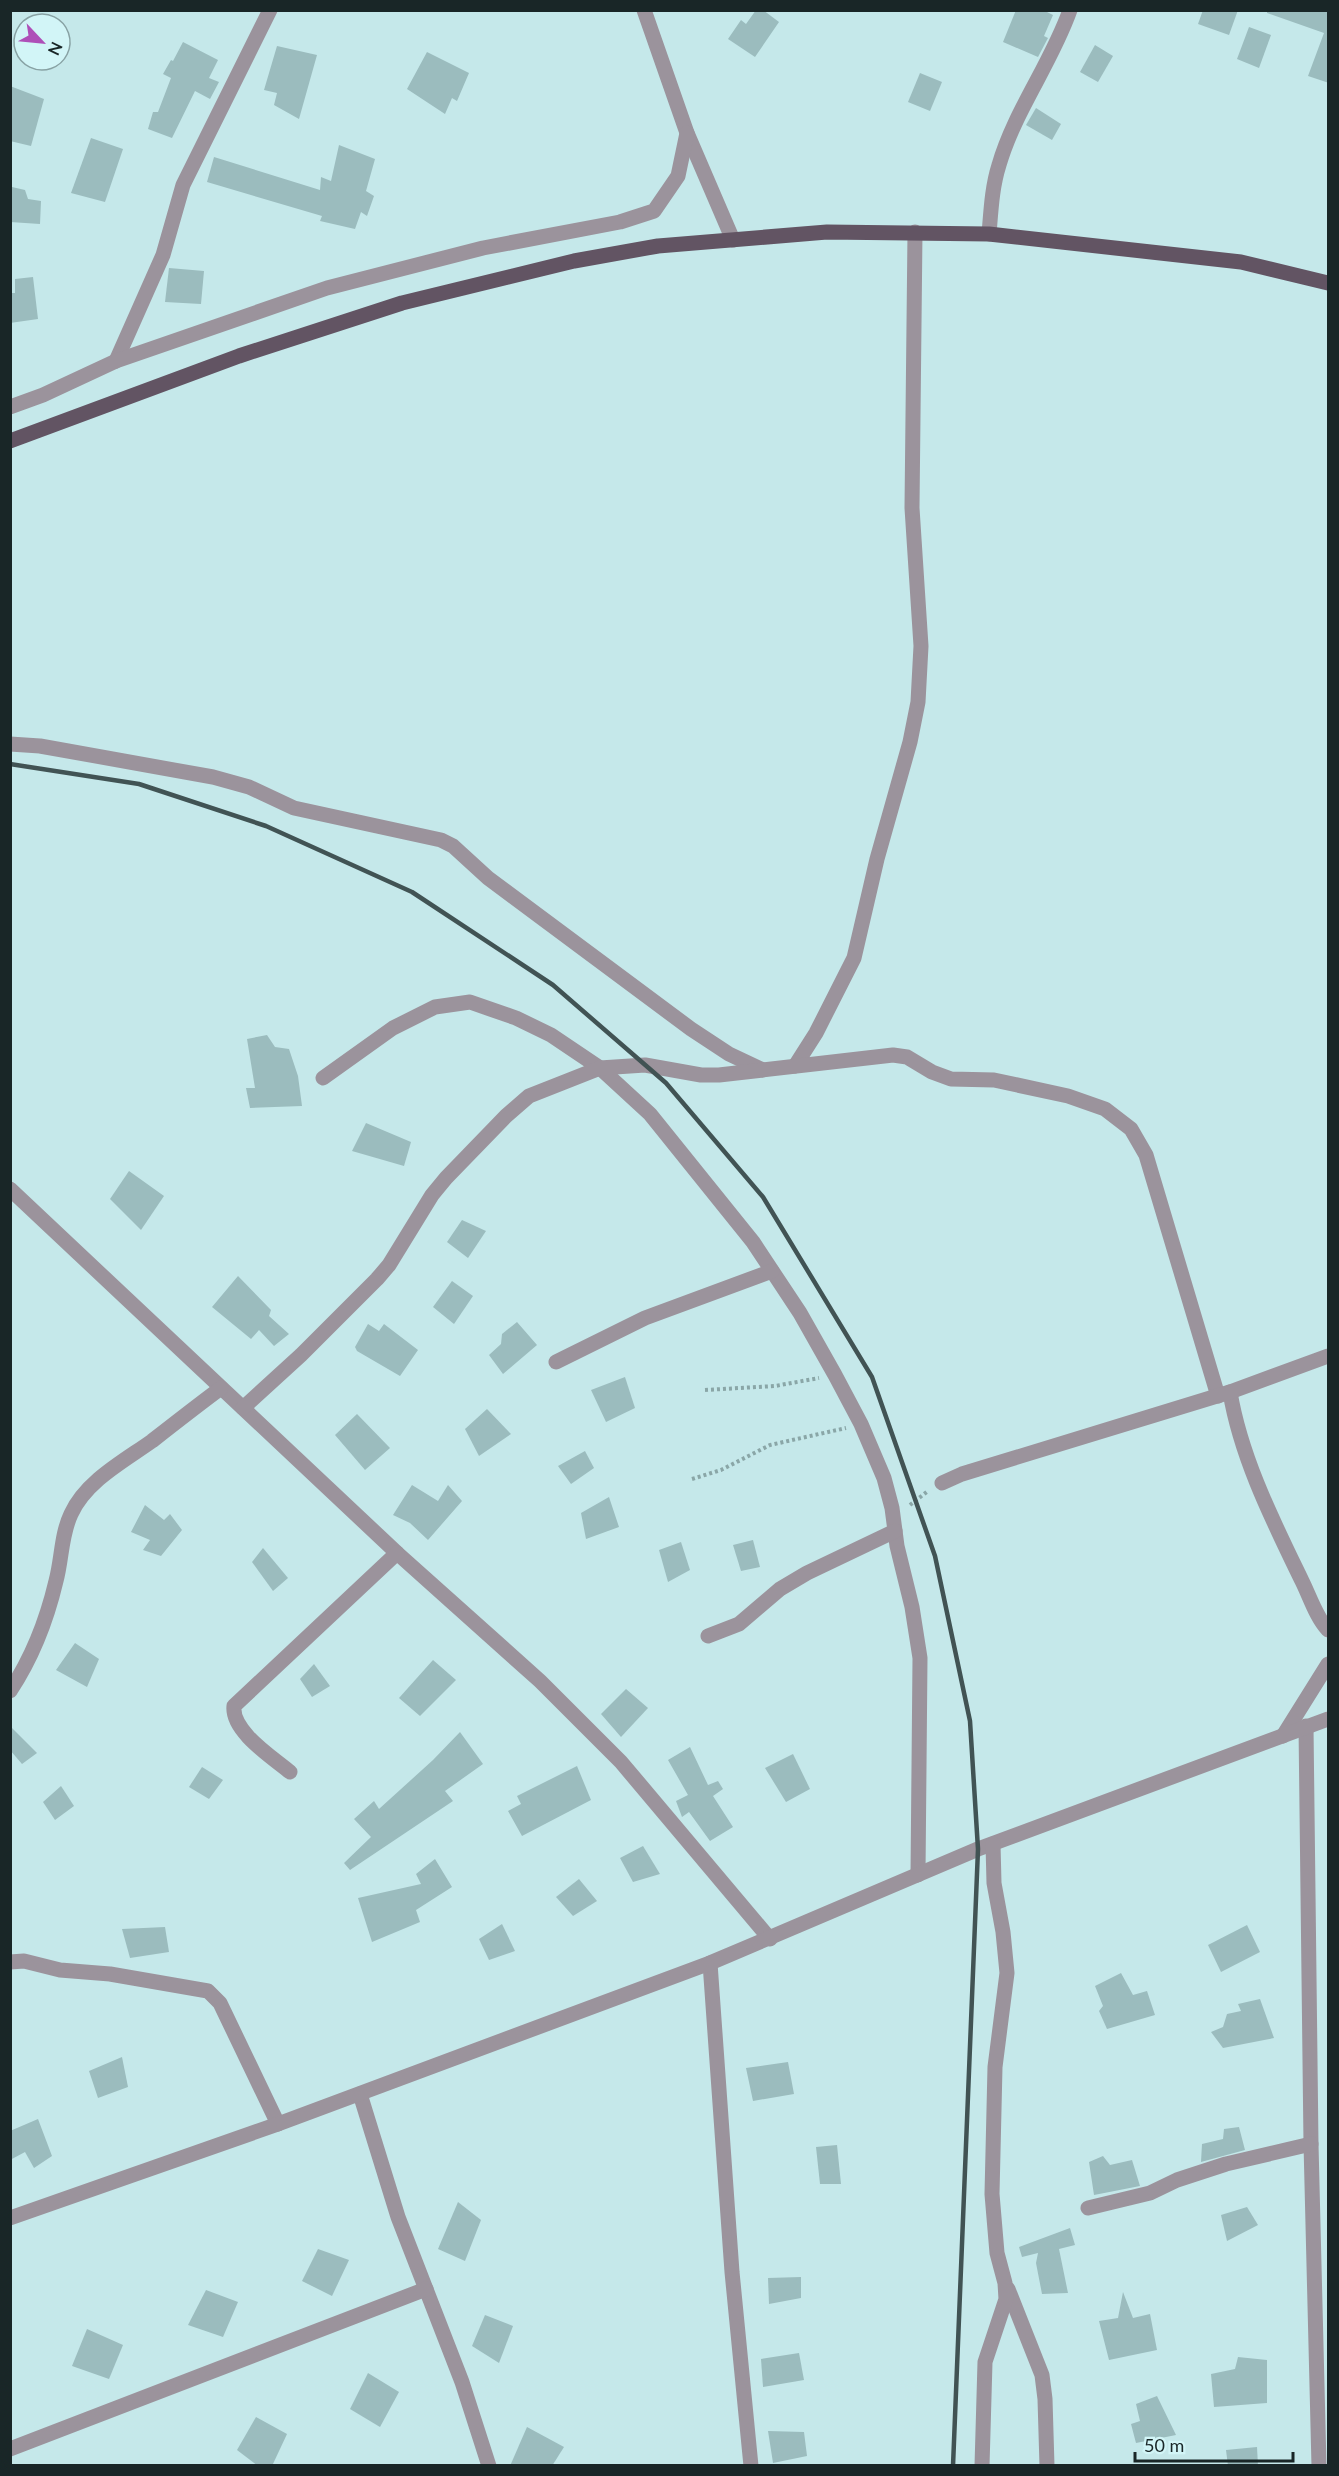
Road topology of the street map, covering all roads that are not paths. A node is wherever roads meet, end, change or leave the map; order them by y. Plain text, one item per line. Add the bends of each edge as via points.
1 (270, 10) edge
2 (644, 10) edge
3 (1070, 10) edge
4 (687, 133) junction
5 (915, 232) junction
6 (989, 234) junction
7 (733, 240) junction
8 (1329, 283) edge
9 (116, 362) junction
10 (10, 407) edge
11 (10, 441) edge
12 (10, 744) edge
13 (795, 1066) junction
14 (600, 1068) junction
15 (764, 1071) junction
16 (323, 1078) dead end
17 (10, 1189) edge
18 (772, 1271) junction
19 (1329, 1356) edge
20 (556, 1362) dead end
21 (221, 1388) junction
22 (1224, 1394) junction
23 (243, 1408) junction
24 (942, 1483) road end
25 (894, 1525) junction
26 (397, 1553) junction
27 (1329, 1630) edge
28 (708, 1636) dead end
29 (1329, 1664) edge
30 (10, 1691) edge
31 (1329, 1719) edge
32 (1306, 1726) junction
33 (1283, 1736) junction
34 (290, 1772) dead end
35 (993, 1844) junction
36 (918, 1875) junction
37 (770, 1939) junction
38 (10, 1962) edge
39 (710, 1963) junction
40 (360, 2094) junction
41 (278, 2124) junction
42 (1311, 2144) junction
43 (1088, 2208) dead end
44 (10, 2218) edge
45 (1005, 2283) junction
46 (426, 2289) junction
47 (10, 2449) edge
48 (489, 2466) edge
49 (751, 2466) edge
50 (982, 2466) edge
51 (1047, 2466) edge
52 (1319, 2466) edge

1 - 9 street via 183,185 163,255
2 - 4 street
3 - 6 street via 999,163
4 - 7 street
4 - 9 street via 678,176 654,211 620,222 483,248 327,288
5 - 6 main road
5 - 7 main road via 827,232
5 - 13 street via 912,486 921,645 918,702 854,958
6 - 8 main road via 1240,262
7 - 11 main road via 658,246 574,261 402,303 239,356
9 - 10 street
12 - 15 street via 213,777 249,787 294,808 441,840 691,1029
13 - 15 street
13 - 22 street via 893,1055 907,1057 951,1079 994,1080 1068,1096 1105,1109 1131,1129 1146,1155
14 - 15 street via 645,1065 701,1075
14 - 16 street via 516,1018 485,1006 458,1002 435,1007 393,1028
14 - 18 street via 650,1114
14 - 23 street via 536,1092 506,1116 432,1195 377,1279
17 - 21 street
18 - 20 street via 645,1318
18 - 25 street via 800,1312 861,1424 884,1478
19 - 22 street
21 - 23 street
21 - 30 street via 100,1479 71,1513 40,1630
22 - 24 street
22 - 27 street via 1295,1568
23 - 26 street
25 - 28 street via 780,1589 739,1624
25 - 36 street via 920,1658
26 - 34 street via 234,1706 233,1714 246,1736
26 - 37 street via 540,1681 621,1762
29 - 33 street
31 - 32 street
32 - 33 street
32 - 42 street
33 - 35 street
35 - 36 street
35 - 45 street via 994,1883 1007,1973 995,2067 992,2194 997,2253
36 - 37 street
37 - 39 street
38 - 41 street via 24,1961 60,1970 110,1974 208,1991 220,2003
39 - 40 street
39 - 49 street via 732,2272
40 - 41 street
40 - 46 street via 398,2217
41 - 44 street
42 - 43 street via 1226,2164 1150,2193
42 - 52 street
45 - 50 street via 1006,2300 986,2362
45 - 51 street via 1042,2375
46 - 47 street
46 - 48 street

